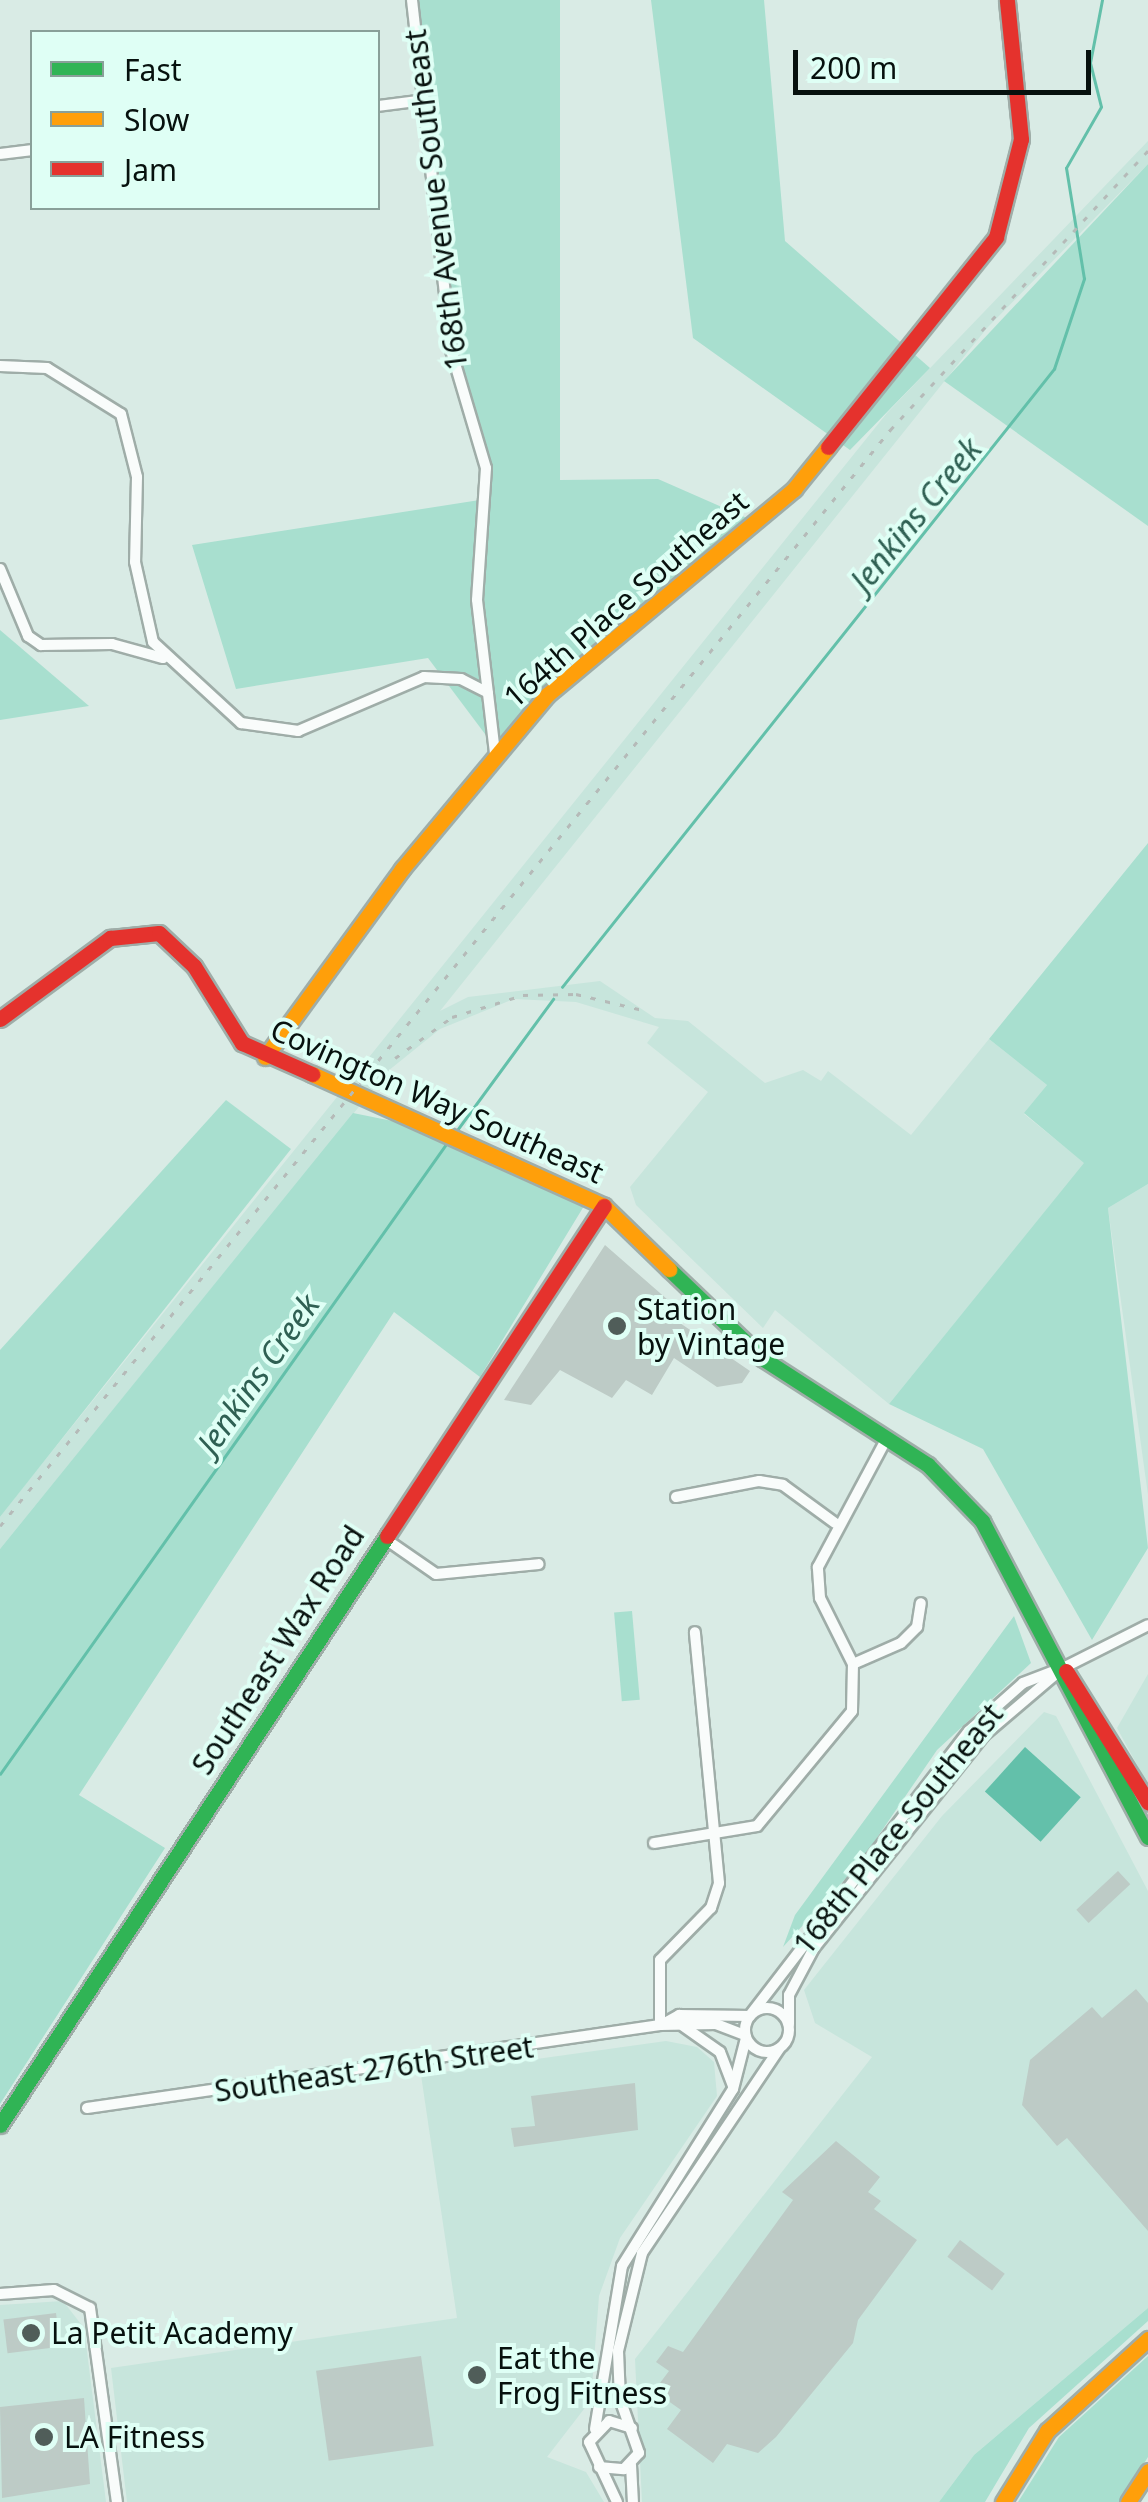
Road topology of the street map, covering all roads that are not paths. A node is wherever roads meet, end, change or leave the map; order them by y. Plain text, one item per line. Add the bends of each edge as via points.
1 (412, 0) edge
2 (1006, 0) edge
3 (425, 100) junction
4 (380, 106) edge
5 (30, 150) edge
6 (0, 154) edge
7 (0, 366) edge
8 (0, 569) edge
9 (164, 658) junction
10 (488, 693) junction
11 (496, 754) junction
12 (0, 1019) edge
13 (265, 1057) junction
14 (604, 1206) junction
15 (887, 1438) junction
16 (676, 1497) dead end
17 (834, 1523) junction
18 (384, 1538) junction
19 (539, 1564) dead end
20 (922, 1604) dead end
21 (1148, 1626) edge
22 (695, 1632) dead end
23 (853, 1664) junction
24 (1063, 1668) junction
25 (1148, 1802) edge
26 (1132, 1811) junction
27 (1148, 1828) edge
28 (1148, 1837) edge
29 (712, 1838) junction
30 (654, 1843) dead end
31 (751, 2014) junction
32 (789, 2024) junction
33 (660, 2025) junction
34 (682, 2026) junction
35 (746, 2036) junction
36 (779, 2049) junction
37 (734, 2089) junction
38 (87, 2108) dead end
39 (0, 2125) edge
40 (0, 2294) edge
41 (1148, 2339) edge
42 (595, 2429) junction
43 (632, 2429) junction
44 (631, 2465) junction
45 (600, 2467) junction
46 (1148, 2470) edge
47 (117, 2502) edge
48 (618, 2502) edge
49 (633, 2502) edge
50 (1002, 2502) edge
51 (1128, 2502) edge

1 - 3 street, 168th Avenue Southeast
2 - 11 main road, 164th Place Southeast via 1021,138 996,237 794,490 547,695
3 - 4 street
3 - 10 street, 168th Avenue Southeast via 451,350 486,468 477,600
5 - 6 street
7 - 9 street via 46,368 121,414 137,477 135,562
8 - 9 street via 28,636 41,644 112,644
9 - 10 street via 261,731 298,731 424,676 460,678
10 - 11 street, 168th Avenue Southeast
11 - 13 main road, 164th Place Southeast
12 - 13 main road, Covington Way Southeast via 123,932 168,938 230,1031
13 - 14 main road, Covington Way Southeast via 448,1130
14 - 15 main road, Covington Way Southeast via 762,1358
14 - 18 main road, Southeast Wax Road
15 - 17 street
15 - 24 main road, Covington Way Southeast via 982,1521
16 - 17 street via 759,1481 782,1485
17 - 23 street via 817,1580
18 - 19 street via 436,1574
18 - 39 main road, Southeast Wax Road
20 - 23 street via 918,1628 901,1643
21 - 24 street, 168th Place Southeast
22 - 29 street
23 - 29 street via 852,1711 834,1742 756,1826
24 - 25 main road, Covington Way Southeast
24 - 26 main road, Covington Way Southeast
24 - 31 street, 168th Place Southeast via 1023,1683 969,1732
24 - 32 street, 168th Place Southeast via 983,1736 822,1937 794,1980
26 - 27 main road
26 - 28 main road, Covington Way Southeast
29 - 30 street
29 - 33 street via 715,1900 660,1960
31 - 32 street via 776,2009
31 - 33 street, Southeast 276th Street via 679,2015
31 - 35 street
32 - 36 street
33 - 34 street, Southeast 276th Street
33 - 38 street, Southeast 276th Street
34 - 35 street, Southeast 276th Street
34 - 37 street via 720,2052
35 - 36 street via 760,2051
35 - 37 street
36 - 43 street via 634,2274 618,2352
37 - 42 street via 622,2266
40 - 47 street via 54,2290 86,2303 97,2328
41 - 50 main road via 1047,2430
42 - 43 street via 617,2420
42 - 45 street via 588,2448
43 - 44 street via 640,2448
44 - 45 street
44 - 49 street
45 - 48 street
46 - 51 main road

